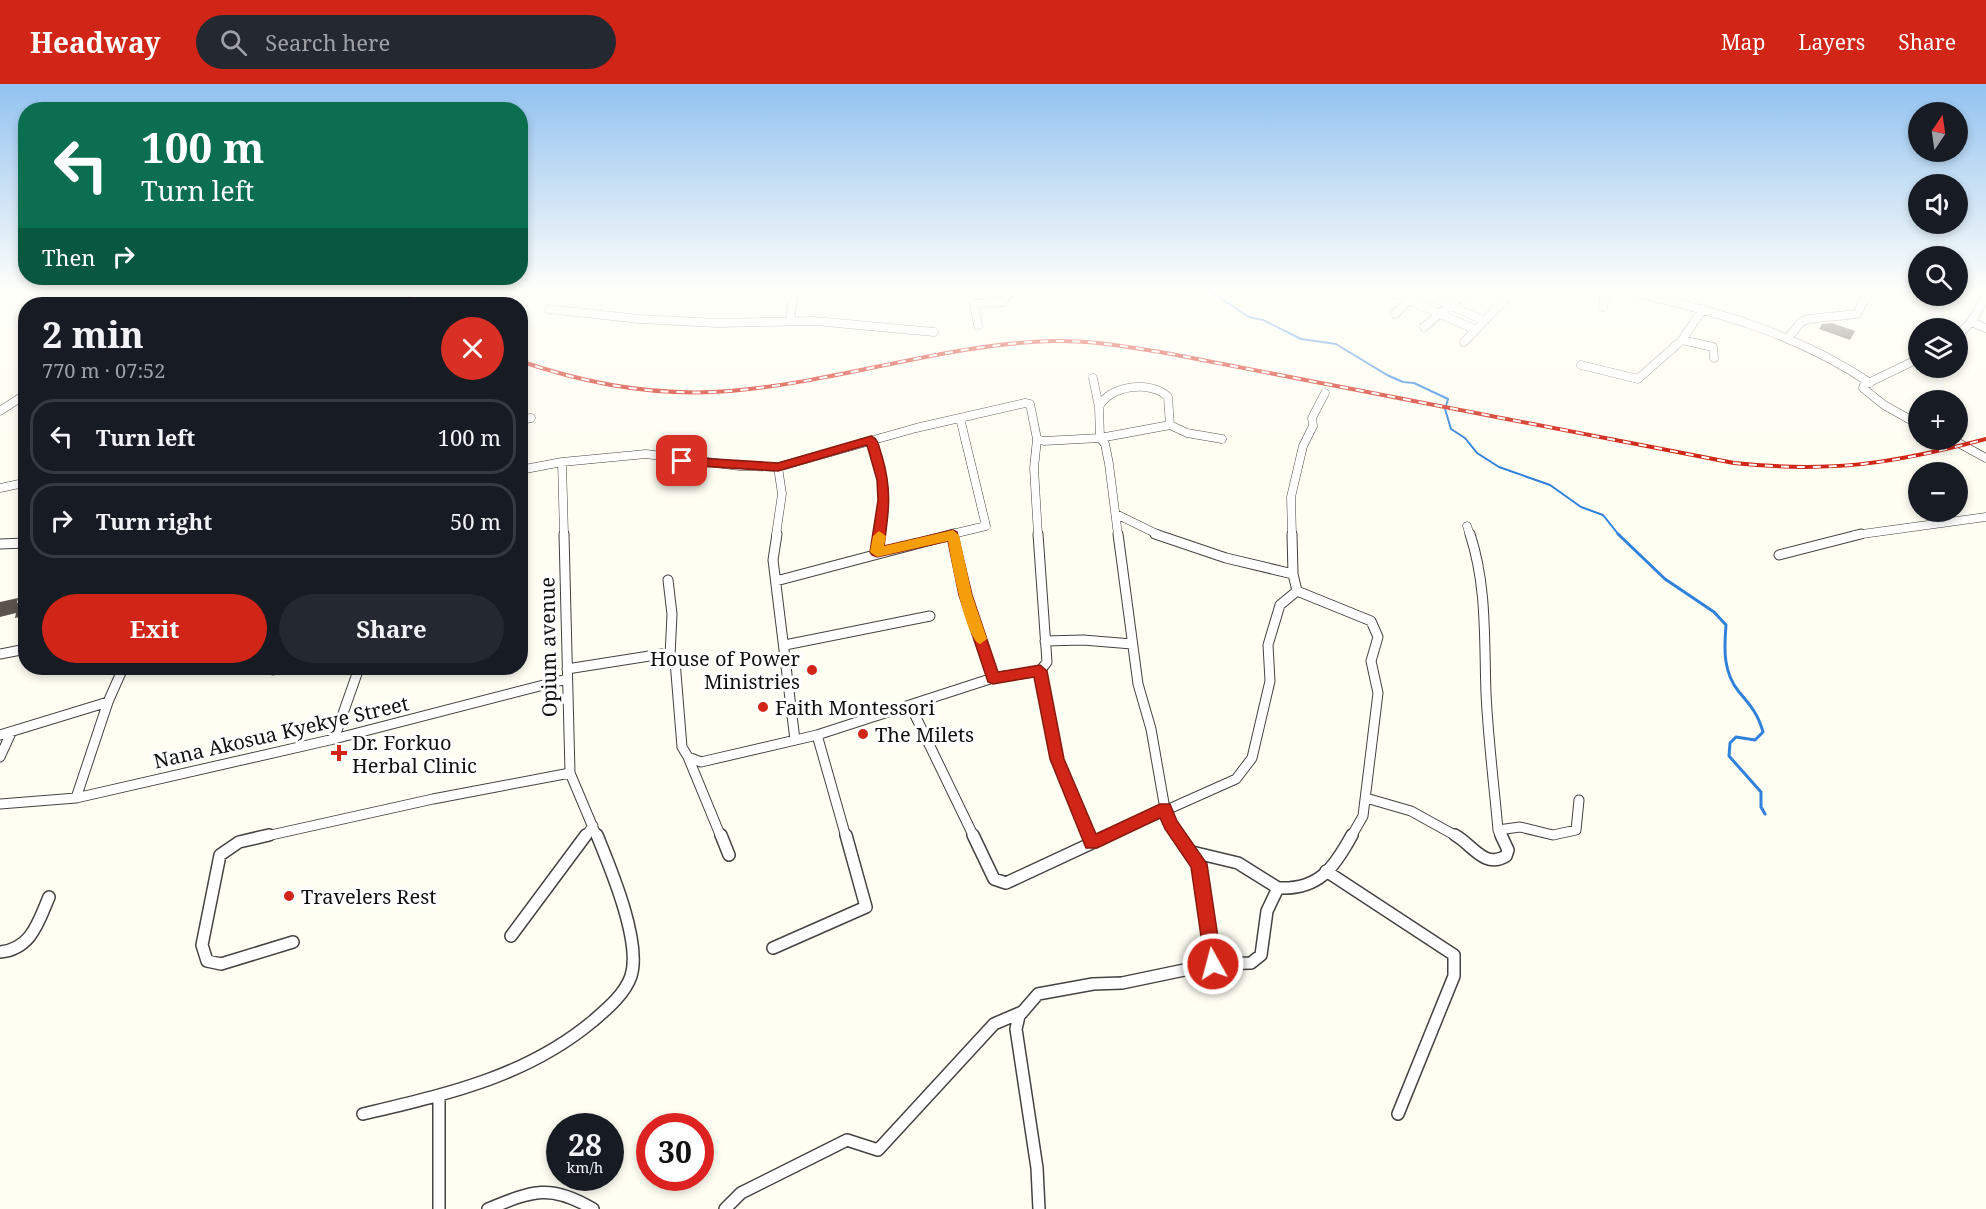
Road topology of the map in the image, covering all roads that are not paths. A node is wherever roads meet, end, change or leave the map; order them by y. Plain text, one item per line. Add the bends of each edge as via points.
1 (1679, 342) edge
2 (1695, 342) edge
3 (1800, 342) edge
4 (1714, 358) dead end
5 (1908, 364) edge
6 (1581, 365) dead end
7 (1093, 378) dead end
8 (1870, 383) junction
9 (1326, 393) dead end
10 (18, 399) edge
11 (1099, 407) junction
12 (0, 411) edge
13 (531, 418) dead end
14 (960, 418) junction
15 (1908, 418) edge
16 (528, 419) edge
17 (1170, 425) junction
18 (1100, 438) junction
19 (1222, 438) dead end
20 (1037, 439) junction
21 (871, 440) junction
22 (1968, 448) edge
23 (1986, 458) edge
24 (562, 462) junction
25 (778, 467) junction
26 (528, 468) edge
27 (18, 484) edge
28 (0, 488) edge
29 (1116, 514) junction
30 (1986, 517) edge
31 (1467, 526) dead end
32 (953, 535) junction
33 (18, 543) edge
34 (0, 544) edge
35 (877, 552) junction
36 (1779, 555) dead end
37 (1293, 574) junction
38 (668, 580) dead end
39 (776, 581) junction
40 (1297, 591) junction
41 (930, 616) dead end
42 (1045, 641) junction
43 (1132, 644) junction
44 (785, 645) junction
45 (18, 651) edge
46 (0, 654) edge
47 (670, 656) junction
48 (1040, 671) junction
49 (567, 674) junction
50 (120, 675) edge
51 (356, 675) edge
52 (993, 678) junction
53 (108, 702) junction
54 (911, 707) junction
55 (5, 734) edge
56 (817, 735) junction
57 (334, 740) junction
58 (795, 740) junction
59 (0, 757) edge
60 (688, 757) junction
61 (570, 773) junction
62 (76, 798) junction
63 (1366, 798) junction
64 (1579, 800) dead end
65 (0, 804) edge
66 (1165, 809) junction
67 (593, 826) junction
68 (1498, 830) junction
69 (1092, 843) junction
70 (1192, 852) junction
71 (729, 855) dead end
72 (1326, 871) junction
73 (1278, 888) junction
74 (49, 897) dead end
75 (511, 936) dead end
76 (292, 942) dead end
77 (772, 948) dead end
78 (0, 952) edge
79 (1213, 964) junction
80 (1022, 1012) junction
81 (439, 1096) junction
82 (363, 1114) dead end
83 (1398, 1114) dead end
84 (439, 1209) edge
85 (488, 1209) edge
86 (592, 1209) edge
87 (725, 1209) edge
88 (1039, 1209) edge

1 - 6 street via 1638,379
2 - 4 street via 1713,346
3 - 8 street via 1849,367
5 - 8 street
7 - 11 street
8 - 15 street via 1864,385 1866,393
9 - 37 street via 1312,418 1313,426 1303,446 1291,497
10 - 12 street
11 - 17 street via 1111,393 1160,390 1168,397
11 - 18 street
13 - 16 street
14 - 20 street via 1016,403 1030,404
14 - 21 street
14 - 32 street via 987,524
17 - 18 street
17 - 19 street via 1187,433
18 - 20 street
18 - 29 street via 1108,454
20 - 42 street via 1034,468
21 - 25 street
21 - 35 street via 885,500
22 - 23 street
24 - 25 street via 646,454 682,461
24 - 26 street
24 - 49 street, Opium avenue
25 - 39 street via 782,494 773,560
27 - 28 street
29 - 37 street via 1211,552
29 - 43 street
30 - 36 street via 1867,532
31 - 68 street via 1478,559 1484,599 1486,695
32 - 35 street
32 - 52 street via 966,595
33 - 34 street
35 - 39 street
37 - 40 street
38 - 47 street via 672,614
39 - 44 street
40 - 63 street via 1371,621 1378,637 1371,661 1378,693
40 - 66 street via 1280,605 1268,645 1270,681 1251,758 1236,779
41 - 44 street
42 - 43 street
42 - 48 street via 1047,662
43 - 66 street
44 - 58 street
45 - 46 street
47 - 49 street, Nana Akosua Kyekye Street via 662,654
47 - 60 street via 675,661 682,747
48 - 52 street
48 - 69 street via 1057,759
49 - 57 street, Nana Akosua Kyekye Street
49 - 61 street, Opium avenue
50 - 53 street
51 - 57 street
52 - 54 street
53 - 55 street
53 - 62 street
54 - 56 street
54 - 69 street via 993,879 1006,883
55 - 59 street
56 - 58 street
56 - 77 street via 866,907
57 - 62 street, Nana Akosua Kyekye Street
58 - 60 street via 701,762
60 - 71 street
61 - 67 street, Opium avenue
61 - 76 street via 433,799 239,842 228,848 217,861 202,945 207,961 221,964
62 - 65 street, Nana Akosua Kyekye Street
63 - 68 street via 1411,811 1462,839 1484,859 1499,860 1506,856 1508,850
63 - 72 street via 1364,816 1341,855
64 - 68 street via 1578,825 1571,833 1552,835 1520,827
66 - 69 street
66 - 70 street via 1179,838
67 - 75 street
67 - 81 street, Opium avenue via 616,881 633,950 631,975 612,1005 569,1041 513,1072
70 - 73 street via 1254,868
70 - 79 street via 1202,876
72 - 73 street via 1308,886
72 - 83 street via 1454,955 1454,976
73 - 79 street via 1267,903 1263,948 1258,959 1251,963
74 - 78 street via 26,944 12,952
79 - 80 street via 1122,983 1038,994
80 - 87 street via 994,1024 878,1150 847,1140 741,1193
80 - 88 street via 1016,1029 1037,1168
81 - 82 street, Opium avenue
81 - 84 street
85 - 86 street via 532,1191 554,1190 572,1195

